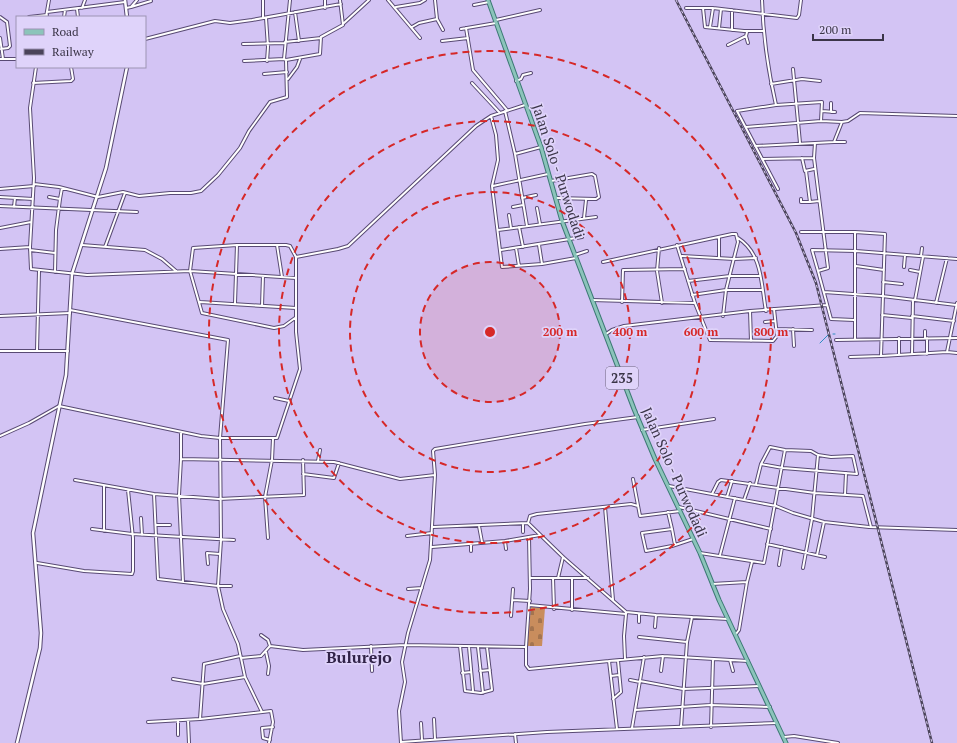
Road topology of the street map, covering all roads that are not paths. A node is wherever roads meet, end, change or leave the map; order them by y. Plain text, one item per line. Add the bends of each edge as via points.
1 (49, 0) edge
2 (85, 0) edge
3 (137, 0) edge
4 (263, 0) edge
5 (290, 0) edge
6 (325, 0) edge
7 (340, 0) edge
8 (369, 0) edge
9 (388, 0) edge
10 (425, 0) edge
11 (435, 0) edge
12 (762, 0) edge
13 (801, 0) edge
14 (125, 1) edge
15 (151, 1) edge
16 (488, 1) edge
17 (341, 4) junction
18 (474, 5) dead end
19 (131, 7) junction
20 (326, 7) junction
21 (395, 7) junction
22 (82, 8) junction
23 (126, 8) junction
24 (686, 8) dead end
25 (703, 8) junction
26 (713, 8) junction
27 (77, 9) junction
28 (721, 9) junction
29 (65, 10) junction
30 (540, 10) dead end
31 (732, 10) junction
32 (295, 12) junction
33 (328, 12) dead end
34 (290, 13) junction
35 (47, 15) edge
36 (762, 15) junction
37 (64, 16) edge
38 (78, 16) edge
39 (126, 16) edge
40 (0, 17) edge
41 (265, 18) junction
42 (438, 19) junction
43 (497, 22) junction
44 (344, 24) junction
45 (412, 27) junction
46 (710, 27) junction
47 (466, 28) junction
48 (719, 28) junction
49 (460, 29) dead end
50 (443, 30) dead end
51 (732, 30) junction
52 (763, 31) junction
53 (747, 32) junction
54 (746, 36) junction
55 (0, 38) edge
56 (146, 38) edge
57 (321, 38) junction
58 (420, 38) dead end
59 (468, 38) junction
60 (299, 41) junction
61 (442, 41) dead end
62 (285, 42) junction
63 (268, 43) junction
64 (748, 43) dead end
65 (243, 44) dead end
66 (728, 45) dead end
67 (1, 49) junction
68 (1, 59) edge
69 (16, 59) edge
70 (300, 59) junction
71 (285, 60) junction
72 (244, 61) dead end
73 (267, 61) junction
74 (36, 68) edge
75 (71, 68) edge
76 (127, 68) edge
77 (792, 69) dead end
78 (287, 72) junction
79 (532, 73) dead end
80 (264, 74) dead end
81 (288, 79) junction
82 (794, 80) junction
83 (516, 81) junction
84 (820, 81) dead end
85 (34, 83) junction
86 (472, 83) dead end
87 (771, 84) junction
88 (796, 103) junction
89 (831, 103) dead end
90 (525, 105) junction
91 (776, 105) junction
92 (506, 111) junction
93 (822, 111) junction
94 (831, 112) junction
95 (835, 112) dead end
96 (500, 113) junction
97 (491, 116) junction
98 (957, 116) edge
99 (820, 121) junction
100 (799, 122) junction
101 (842, 122) junction
102 (745, 127) junction
103 (834, 142) junction
104 (845, 142) dead end
105 (800, 143) junction
106 (815, 143) junction
107 (755, 146) junction
108 (540, 147) junction
109 (515, 154) junction
110 (802, 158) junction
111 (814, 158) junction
112 (762, 159) junction
113 (814, 169) junction
114 (806, 171) junction
115 (548, 174) junction
116 (520, 180) junction
117 (550, 182) junction
118 (34, 185) junction
119 (492, 186) junction
120 (62, 188) junction
121 (0, 189) edge
122 (778, 189) dead end
123 (125, 193) junction
124 (536, 195) dead end
125 (98, 196) junction
126 (0, 197) edge
127 (49, 197) dead end
128 (15, 198) junction
129 (60, 198) junction
130 (522, 198) junction
131 (555, 198) junction
132 (33, 199) junction
133 (801, 199) dead end
134 (586, 200) junction
135 (818, 201) junction
136 (810, 202) junction
137 (523, 205) junction
138 (0, 206) edge
139 (14, 207) junction
140 (513, 207) dead end
141 (32, 208) junction
142 (58, 208) junction
143 (537, 208) dead end
144 (94, 209) junction
145 (119, 210) junction
146 (137, 212) dead end
147 (509, 215) dead end
148 (596, 217) dead end
149 (584, 218) junction
150 (562, 220) junction
151 (31, 222) junction
152 (540, 224) junction
153 (527, 226) junction
154 (519, 227) junction
155 (0, 228) edge
156 (511, 228) junction
157 (498, 230) junction
158 (801, 232) dead end
159 (822, 232) junction
160 (855, 232) junction
161 (582, 237) dead end
162 (719, 237) junction
163 (738, 238) junction
164 (569, 240) junction
165 (82, 245) junction
166 (237, 245) junction
167 (277, 245) junction
168 (539, 245) junction
169 (678, 245) junction
170 (523, 246) junction
171 (105, 247) junction
172 (516, 247) junction
173 (30, 248) junction
174 (659, 248) junction
175 (922, 248) dead end
176 (0, 249) edge
177 (501, 250) junction
178 (825, 250) junction
179 (588, 251) dead end
180 (856, 251) junction
181 (56, 253) junction
182 (885, 254) junction
183 (905, 255) junction
184 (576, 256) junction
185 (681, 256) junction
186 (922, 256) junction
187 (296, 257) junction
188 (720, 258) junction
189 (756, 258) junction
190 (947, 258) junction
191 (734, 259) junction
192 (957, 259) edge
193 (603, 262) dead end
194 (542, 264) junction
195 (518, 266) junction
196 (856, 266) junction
197 (904, 267) dead end
198 (685, 269) junction
199 (884, 270) junction
200 (910, 270) dead end
201 (39, 271) junction
202 (190, 271) junction
203 (657, 271) junction
204 (818, 271) junction
205 (55, 272) junction
206 (177, 272) junction
207 (920, 272) junction
208 (72, 274) junction
209 (237, 274) junction
210 (264, 276) junction
211 (730, 276) junction
212 (760, 276) junction
213 (282, 277) junction
214 (296, 278) junction
215 (688, 281) junction
216 (883, 282) junction
217 (902, 284) dead end
218 (726, 290) junction
219 (762, 290) junction
220 (824, 292) junction
221 (855, 294) junction
222 (692, 295) junction
223 (882, 296) junction
224 (592, 300) junction
225 (914, 300) junction
226 (200, 302) junction
227 (622, 302) junction
228 (235, 303) junction
229 (662, 303) junction
230 (695, 303) junction
231 (936, 303) junction
232 (957, 304) edge
233 (827, 305) junction
234 (262, 306) junction
235 (296, 308) junction
236 (774, 309) junction
237 (766, 310) junction
238 (750, 311) junction
239 (70, 312) junction
240 (39, 315) junction
241 (882, 315) junction
242 (0, 316) edge
243 (723, 316) junction
244 (700, 317) junction
245 (912, 317) junction
246 (295, 318) junction
247 (854, 320) junction
248 (775, 321) junction
249 (954, 321) junction
250 (765, 322) dead end
251 (776, 329) junction
252 (793, 329) junction
253 (812, 330) dead end
254 (925, 331) dead end
255 (606, 334) junction
256 (951, 337) junction
257 (899, 338) junction
258 (911, 338) junction
259 (926, 338) junction
260 (957, 338) edge
261 (855, 339) junction
262 (881, 339) junction
263 (836, 340) dead end
264 (751, 341) junction
265 (794, 346) dead end
266 (37, 350) junction
267 (68, 350) junction
268 (0, 351) edge
269 (948, 352) junction
270 (957, 352) edge
271 (912, 354) junction
272 (927, 354) junction
273 (899, 355) junction
274 (881, 356) junction
275 (850, 357) dead end
276 (275, 398) dead end
277 (290, 402) junction
278 (59, 406) junction
279 (638, 417) junction
280 (714, 419) dead end
281 (642, 430) junction
282 (181, 433) junction
283 (0, 436) edge
284 (220, 438) junction
285 (273, 439) junction
286 (320, 450) dead end
287 (785, 450) junction
288 (818, 455) junction
289 (181, 459) junction
290 (220, 459) junction
291 (272, 460) junction
292 (303, 460) junction
293 (318, 461) junction
294 (339, 463) junction
295 (761, 464) junction
296 (783, 468) junction
297 (817, 471) junction
298 (846, 473) junction
299 (303, 474) junction
300 (435, 475) junction
301 (633, 479) dead end
302 (75, 480) dead end
303 (732, 481) junction
304 (750, 483) junction
305 (756, 484) junction
306 (104, 486) junction
307 (669, 486) junction
308 (779, 488) junction
309 (128, 490) junction
310 (815, 493) junction
311 (154, 494) junction
312 (712, 494) junction
313 (179, 495) junction
314 (845, 495) junction
315 (265, 497) junction
316 (727, 497) junction
317 (735, 498) junction
318 (220, 499) junction
319 (744, 500) junction
320 (638, 506) junction
321 (776, 506) junction
322 (604, 507) junction
323 (679, 509) junction
324 (668, 512) junction
325 (141, 518) dead end
326 (730, 519) junction
327 (812, 519) junction
328 (824, 522) junction
329 (528, 523) junction
330 (156, 525) junction
331 (170, 525) dead end
332 (523, 525) junction
333 (479, 526) junction
334 (433, 527) junction
335 (871, 527) junction
336 (92, 529) dead end
337 (672, 529) junction
338 (771, 529) junction
339 (104, 530) junction
340 (957, 530) edge
341 (523, 532) dead end
342 (432, 533) junction
343 (132, 534) junction
344 (142, 535) junction
345 (540, 535) junction
346 (156, 536) junction
347 (407, 536) dead end
348 (181, 537) junction
349 (268, 538) dead end
350 (529, 538) junction
351 (693, 539) junction
352 (221, 540) junction
353 (234, 540) dead end
354 (505, 541) junction
355 (482, 542) junction
356 (471, 543) junction
357 (767, 544) junction
358 (675, 546) junction
359 (432, 547) junction
360 (782, 547) junction
361 (506, 548) dead end
362 (471, 551) dead end
363 (700, 553) junction
364 (806, 553) junction
365 (220, 554) junction
366 (720, 555) junction
367 (817, 555) junction
368 (563, 557) junction
369 (825, 557) dead end
370 (752, 562) junction
371 (37, 563) junction
372 (208, 564) dead end
373 (779, 565) dead end
374 (803, 568) dead end
375 (530, 578) junction
376 (553, 578) junction
377 (558, 578) junction
378 (572, 578) junction
379 (588, 578) junction
380 (183, 582) junction
381 (747, 582) junction
382 (712, 584) junction
383 (218, 586) junction
384 (231, 586) dead end
385 (422, 588) junction
386 (408, 589) dead end
387 (513, 589) dead end
388 (513, 600) junction
389 (614, 600) junction
390 (530, 601) junction
391 (529, 605) junction
392 (554, 609) junction
393 (572, 610) junction
394 (626, 613) junction
395 (639, 614) junction
396 (656, 615) junction
397 (511, 616) dead end
398 (692, 617) junction
399 (729, 618) junction
400 (639, 622) dead end
401 (655, 627) dead end
402 (736, 634) junction
403 (261, 635) dead end
404 (639, 637) dead end
405 (688, 642) junction
406 (405, 645) junction
407 (270, 646) junction
408 (372, 646) junction
409 (460, 646) junction
410 (469, 647) junction
411 (478, 647) junction
412 (487, 647) junction
413 (526, 647) junction
414 (266, 652) junction
415 (663, 656) junction
416 (240, 657) junction
417 (644, 657) junction
418 (686, 657) junction
419 (625, 659) junction
420 (713, 659) junction
421 (618, 660) junction
422 (730, 660) junction
423 (610, 661) junction
424 (749, 661) junction
425 (490, 670) junction
426 (661, 670) dead end
427 (480, 671) junction
428 (733, 671) dead end
429 (372, 672) dead end
430 (462, 672) junction
431 (471, 672) junction
432 (268, 674) dead end
433 (619, 675) junction
434 (611, 676) junction
435 (245, 677) junction
436 (173, 679) dead end
437 (630, 680) dead end
438 (640, 681) junction
439 (203, 684) junction
440 (759, 686) junction
441 (712, 688) junction
442 (683, 689) junction
443 (473, 691) junction
444 (482, 693) junction
445 (613, 699) junction
446 (710, 705) junction
447 (682, 706) junction
448 (770, 707) junction
449 (635, 710) junction
450 (262, 712) junction
451 (434, 718) dead end
452 (200, 719) junction
453 (188, 720) junction
454 (178, 721) junction
455 (148, 722) dead end
456 (421, 723) dead end
457 (777, 723) junction
458 (273, 727) junction
459 (681, 727) junction
460 (711, 727) junction
461 (632, 728) junction
462 (617, 729) junction
463 (178, 734) dead end
464 (515, 734) junction
465 (784, 737) junction
466 (435, 739) junction
467 (270, 740) junction
468 (422, 740) junction
469 (401, 742) edge
470 (17, 743) edge
471 (189, 743) edge
472 (269, 743) edge
473 (516, 743) edge
474 (786, 743) edge
475 (838, 743) edge

1 - 35 street
2 - 22 street
3 - 19 street
4 - 41 street
5 - 34 street
6 - 20 street
7 - 17 street
8 - 44 street
9 - 21 street
10 - 21 street
11 - 42 street
12 - 36 street
13 - 36 street via 798,17
14 - 22 street
14 - 23 street
15 - 19 street
16 - 18 street
16 - 43 main road, Jalan Solo - Purwodadi / 235
17 - 20 street
17 - 44 street
19 - 23 street
20 - 32 street
20 - 33 street
21 - 45 street
22 - 27 street
23 - 39 street
24 - 25 street
25 - 26 street
25 - 46 street via 705,27
26 - 28 street
26 - 46 street
27 - 29 street
27 - 38 street
28 - 31 street
28 - 48 street
29 - 35 street
29 - 37 street
30 - 43 street
31 - 36 street
31 - 51 street
32 - 34 street
32 - 60 street
34 - 41 street
34 - 62 street
36 - 52 street
40 - 67 street via 7,22 10,46
41 - 56 street via 230,23 215,21
41 - 63 street
42 - 45 street via 418,23
42 - 50 street
43 - 47 street
43 - 83 main road, Jalan Solo - Purwodadi / 235
44 - 57 street
45 - 58 street
46 - 48 street
47 - 49 street
47 - 59 street
48 - 51 street
51 - 53 street
52 - 53 street
52 - 87 street
53 - 54 street
54 - 64 street
54 - 66 street
55 - 67 street
57 - 60 street
57 - 70 street via 320,54
59 - 61 street
59 - 92 street via 471,66 475,75
60 - 62 street
62 - 63 street
62 - 71 street
63 - 65 street
63 - 73 street
67 - 68 street
68 - 69 street
70 - 71 street
70 - 81 street
71 - 73 street
71 - 78 street
72 - 73 street
74 - 85 street
75 - 85 street via 71,81
76 - 125 street
77 - 82 street
78 - 80 street
78 - 81 street
79 - 83 street via 523,75
81 - 123 street via 287,97 270,102 240,148 204,189 191,193 139,196
82 - 84 street
82 - 87 street
82 - 88 street
83 - 90 main road, Jalan Solo - Purwodadi / 235
85 - 118 street via 30,108
86 - 96 street
87 - 91 street
88 - 91 street
88 - 93 street via 822,103
88 - 100 street
89 - 94 street
90 - 92 street
90 - 108 main road, Jalan Solo - Purwodadi / 235
91 - 102 street via 738,111
92 - 96 street
92 - 109 street
93 - 94 street
93 - 99 street
94 - 95 street
96 - 97 street
97 - 119 street via 498,160
97 - 187 street via 473,129 348,246
98 - 101 street via 863,113
99 - 100 street
99 - 101 street
100 - 102 street
100 - 105 street
101 - 103 street
102 - 107 street
103 - 104 street
103 - 106 street
105 - 106 street
105 - 107 street
106 - 111 street
107 - 112 street
108 - 109 street
108 - 115 main road, Jalan Solo - Purwodadi / 235
109 - 116 street
110 - 111 street
110 - 112 street
110 - 114 street
111 - 113 street
112 - 122 street
113 - 114 street
113 - 135 street
114 - 136 street
115 - 116 street
115 - 117 main road, Jalan Solo - Purwodadi / 235
116 - 119 street
116 - 130 street
117 - 131 main road, Jalan Solo - Purwodadi / 235
117 - 134 street via 592,174 595,176 599,198
118 - 120 street
118 - 121 street
118 - 132 street
119 - 157 street
120 - 125 street
120 - 129 street
123 - 125 street
123 - 145 street
124 - 130 street
125 - 144 street
126 - 128 street
127 - 129 street
128 - 132 street
128 - 139 street
129 - 142 street
130 - 137 street
131 - 134 street
131 - 150 main road, Jalan Solo - Purwodadi / 235
132 - 141 street
133 - 136 street via 801,202
134 - 149 street
135 - 136 street
135 - 159 street
137 - 140 street
137 - 153 street
138 - 139 street
139 - 141 street
141 - 142 street
141 - 151 street
142 - 144 street
142 - 181 street
143 - 152 street
144 - 145 street
144 - 165 street
145 - 146 street
145 - 171 street
147 - 156 street
148 - 149 street
149 - 150 street
150 - 152 street
150 - 164 main road, Jalan Solo - Purwodadi / 235
151 - 155 street
151 - 173 street
152 - 153 street
153 - 154 street
154 - 156 street
154 - 170 street
156 - 157 street
157 - 177 street
158 - 159 street
159 - 160 street
159 - 178 street
160 - 180 street
160 - 182 street via 885,233
161 - 164 street
162 - 163 street via 734,234
162 - 169 street
162 - 188 street
163 - 189 street via 747,245
163 - 191 street
164 - 168 street
164 - 184 main road, Jalan Solo - Purwodadi / 235
165 - 171 street
165 - 208 street
166 - 167 street
166 - 202 street via 194,248
166 - 209 street
167 - 187 street via 290,246
167 - 213 street
168 - 170 street
168 - 194 street
169 - 174 street
169 - 185 street
170 - 172 street
171 - 206 street via 151,252
172 - 177 street
172 - 195 street
173 - 176 street
173 - 181 street
173 - 201 street via 30,267
174 - 193 street
174 - 203 street
175 - 186 street
177 - 195 street via 502,267
178 - 180 street
178 - 204 street via 828,269
178 - 204 street via 812,251
179 - 184 street
180 - 182 street
180 - 196 street
181 - 205 street
182 - 183 street
182 - 199 street
183 - 186 street
183 - 197 street
184 - 194 street
184 - 224 main road, Jalan Solo - Purwodadi / 235
185 - 188 street
185 - 198 street
186 - 190 street
186 - 207 street
187 - 214 street
188 - 191 street
189 - 191 street
189 - 212 street
190 - 192 street
190 - 231 street
191 - 211 street
194 - 195 street
196 - 199 street
196 - 221 street
198 - 203 street
198 - 215 street
199 - 216 street
200 - 207 street
201 - 205 street
201 - 240 street
202 - 206 street
202 - 209 street
202 - 226 street via 193,287
203 - 227 street via 622,270
203 - 229 street
204 - 220 street
205 - 208 street
206 - 208 street
207 - 225 street
208 - 239 street
209 - 210 street
209 - 228 street
210 - 213 street
210 - 234 street
211 - 212 street
211 - 215 street
211 - 218 street
212 - 219 street
213 - 214 street
214 - 235 street
215 - 222 street
216 - 217 street
216 - 223 street
218 - 219 street
218 - 222 street
218 - 243 street
219 - 237 street
220 - 221 street
220 - 233 street
221 - 223 street
221 - 247 street
222 - 230 street
223 - 225 street
223 - 241 street
224 - 227 street
224 - 255 main road, Jalan Solo - Purwodadi / 235
225 - 231 street
225 - 245 street
226 - 228 street
226 - 246 street via 201,311 205,315 233,318 274,328 284,326
227 - 229 street
228 - 234 street
229 - 230 street
230 - 244 street
231 - 232 street
232 - 249 street
233 - 236 street
233 - 247 street via 831,319
234 - 235 street
235 - 246 street
236 - 237 street
236 - 248 street
237 - 238 street
238 - 243 street
238 - 264 street
239 - 240 street
239 - 267 street
239 - 284 street via 228,339
240 - 242 street
240 - 266 street
241 - 245 street
241 - 262 street
243 - 244 street
244 - 255 street via 624,326
244 - 264 street via 710,340
245 - 249 street
245 - 258 street
246 - 277 street via 300,369
247 - 261 street
248 - 250 street
248 - 251 street
249 - 256 street
251 - 252 street
251 - 264 street via 777,337 774,341
252 - 253 street
252 - 265 street
254 - 259 street
255 - 279 main road, Jalan Solo - Purwodadi / 235
256 - 259 street
256 - 260 street
256 - 269 street
257 - 258 street
257 - 262 street
257 - 273 street
258 - 259 street
258 - 271 street
259 - 272 street
261 - 262 street
261 - 263 street
262 - 274 street
266 - 267 street
266 - 268 street
267 - 278 street
269 - 270 street
269 - 272 street
271 - 272 street
271 - 273 street
273 - 274 street
274 - 275 street
276 - 277 street
277 - 285 street via 278,438
278 - 282 street
278 - 283 street
278 - 371 street via 34,528
279 - 281 main road, Jalan Solo - Purwodadi / 235
279 - 300 street via 435,449
280 - 281 street
281 - 307 main road, Jalan Solo - Purwodadi / 235
282 - 284 street
282 - 289 street
284 - 285 street
284 - 290 street
285 - 291 street
286 - 293 street
287 - 288 street via 811,451
287 - 295 street via 769,447
287 - 296 street
288 - 297 street
288 - 298 street via 853,456 858,474
289 - 290 street
289 - 313 street
290 - 291 street
290 - 318 street
291 - 292 street
291 - 315 street
292 - 293 street
292 - 299 street
293 - 294 street
294 - 299 street via 334,477
294 - 300 street via 395,478
295 - 296 street
295 - 305 street
296 - 297 street
296 - 308 street
297 - 298 street
297 - 310 street
298 - 314 street
299 - 315 street via 304,495
300 - 334 street
301 - 320 street
302 - 306 street
303 - 304 street
303 - 312 street via 719,480
303 - 316 street
304 - 305 street
304 - 319 street
305 - 308 street
306 - 309 street
306 - 339 street
307 - 312 street
307 - 323 main road, Jalan Solo - Purwodadi / 235
308 - 310 street
308 - 321 street
309 - 311 street
309 - 343 street
310 - 314 street
310 - 327 street
311 - 313 street
311 - 330 street
312 - 316 street
313 - 318 street
313 - 348 street
314 - 335 street via 864,496
315 - 318 street
315 - 349 street
316 - 317 street
317 - 319 street
317 - 326 street
318 - 352 street
319 - 321 street
320 - 322 street via 630,504
320 - 324 street via 641,516
321 - 327 street
321 - 338 street
322 - 329 street via 531,516
322 - 389 street
323 - 324 street
323 - 326 street
323 - 351 main road, Jalan Solo - Purwodadi / 235
324 - 337 street
325 - 344 street
326 - 338 street
326 - 366 street
327 - 328 street
327 - 364 street
328 - 335 street
328 - 367 street
329 - 332 street
329 - 345 street
330 - 331 street
330 - 346 street
332 - 333 street
332 - 341 street
333 - 334 street
333 - 355 street
334 - 342 street
335 - 340 street
336 - 339 street
337 - 358 street
337 - 358 street via 645,532 642,535 647,552
338 - 357 street
339 - 343 street
342 - 347 street
342 - 359 street
343 - 344 street
343 - 371 street via 133,571 130,575
344 - 346 street
345 - 350 street
345 - 368 street
346 - 348 street
346 - 380 street via 158,579
348 - 352 street
348 - 380 street
350 - 354 street
350 - 375 street
351 - 358 street
351 - 363 main road, Jalan Solo - Purwodadi / 235
352 - 353 street
352 - 365 street
354 - 355 street
354 - 361 street
355 - 356 street
356 - 359 street
356 - 362 street
357 - 360 street
357 - 370 street via 764,562
359 - 385 street
360 - 364 street
360 - 373 street
363 - 366 street
363 - 382 main road, Jalan Solo - Purwodadi / 235
364 - 367 street
364 - 374 street
365 - 372 street via 207,553
365 - 383 street
366 - 370 street
367 - 369 street
368 - 377 street
368 - 379 street
370 - 381 street
371 - 470 street via 40,644
375 - 376 street
375 - 390 street
376 - 377 street
376 - 392 street
377 - 378 street
378 - 379 street
378 - 393 street
379 - 389 street
380 - 383 street
381 - 382 street
381 - 402 street via 739,630
382 - 399 main road, Jalan Solo - Purwodadi / 235
383 - 384 street
383 - 416 street via 223,609 236,639
385 - 386 street
385 - 406 street
387 - 388 street
388 - 390 street
388 - 397 street
389 - 394 street
390 - 391 street
391 - 392 street
391 - 413 street
392 - 393 street
393 - 394 street
394 - 395 street
394 - 419 street
395 - 396 street
395 - 400 street
396 - 398 street
396 - 401 street
398 - 399 street
398 - 405 street
399 - 402 main road, Jalan Solo - Purwodadi / 235
402 - 424 main road, Jalan Solo - Purwodadi / 235
403 - 407 street via 268,640
404 - 405 street
405 - 418 street
406 - 408 street
406 - 409 street
406 - 469 street via 402,662 405,682 398,717
407 - 408 street via 303,650
407 - 414 street
408 - 429 street
409 - 410 street
409 - 430 street
410 - 411 street
410 - 431 street
411 - 412 street
411 - 427 street
412 - 413 street
412 - 425 street
413 - 423 street via 526,665 529,669
414 - 416 street via 261,656
414 - 432 street
415 - 417 street
415 - 418 street
415 - 426 street
416 - 435 street
416 - 439 street via 204,664
417 - 419 street
417 - 438 street
418 - 420 street
418 - 442 street
419 - 421 street
420 - 422 street
420 - 441 street
421 - 423 street
421 - 433 street
422 - 424 street
422 - 428 street
423 - 434 street
424 - 440 main road, Jalan Solo - Purwodadi / 235
425 - 427 street
425 - 444 street via 492,690
427 - 444 street
430 - 431 street
430 - 443 street via 465,691
431 - 443 street
433 - 434 street
433 - 445 street via 621,694
434 - 445 street
435 - 439 street
435 - 450 street
436 - 439 street
437 - 438 street
438 - 442 street
438 - 449 street
439 - 452 street
440 - 441 street
440 - 448 main road, Jalan Solo - Purwodadi / 235
441 - 442 street
441 - 446 street
442 - 447 street
443 - 444 street
445 - 462 street
446 - 447 street
446 - 448 street
446 - 460 street
447 - 449 street
447 - 459 street
448 - 457 main road, Jalan Solo - Purwodadi / 235
449 - 461 street
450 - 452 street
450 - 458 street via 272,712
451 - 466 street
452 - 453 street
453 - 454 street
453 - 471 street
454 - 455 street
454 - 463 street
456 - 468 street
457 - 460 street
457 - 465 main road, Jalan Solo - Purwodadi / 235
458 - 467 street
458 - 467 street via 262,728 263,738
459 - 460 street
459 - 461 street
461 - 462 street
462 - 464 street
464 - 466 street
464 - 473 street
465 - 474 main road, Jalan Solo - Purwodadi / 235
465 - 475 street via 794,736
466 - 468 street
467 - 472 street
468 - 469 street

